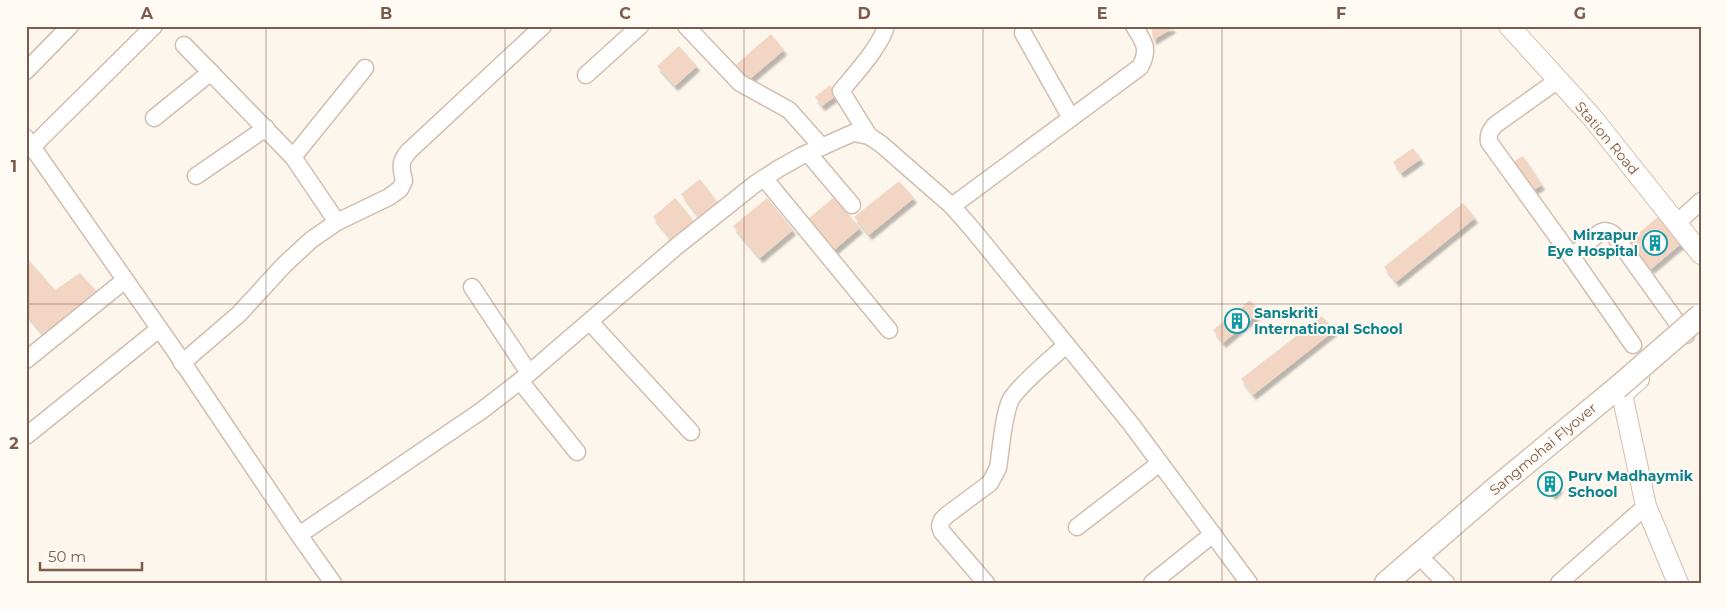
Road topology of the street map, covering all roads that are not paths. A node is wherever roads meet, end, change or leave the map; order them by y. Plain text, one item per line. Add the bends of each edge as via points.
1 (70, 26) edge
2 (154, 26) edge
3 (543, 26) edge
4 (640, 26) edge
5 (686, 26) edge
6 (886, 26) edge
7 (1134, 26) edge
8 (1509, 26) edge
9 (1023, 33) dead end
10 (184, 45) dead end
11 (365, 68) dead end
12 (26, 71) edge
13 (211, 72) junction
14 (586, 75) dead end
15 (1558, 80) junction
16 (154, 118) dead end
17 (1072, 118) junction
18 (266, 128) junction
19 (869, 136) junction
20 (29, 143) edge
21 (815, 150) junction
22 (293, 157) junction
23 (196, 176) dead end
24 (764, 178) junction
25 (1701, 201) edge
26 (852, 205) dead end
27 (952, 206) junction
28 (337, 222) junction
29 (1676, 223) junction
30 (1701, 254) edge
31 (1572, 257) junction
32 (125, 280) junction
33 (472, 287) dead end
34 (1701, 315) edge
35 (590, 322) junction
36 (1694, 328) edge
37 (159, 329) junction
38 (889, 330) dead end
39 (1066, 344) junction
40 (1634, 344) dead end
41 (26, 360) edge
42 (182, 363) junction
43 (524, 377) junction
44 (1620, 391) junction
45 (691, 432) dead end
46 (26, 436) edge
47 (577, 452) dead end
48 (1160, 463) junction
49 (1646, 506) junction
50 (1076, 526) dead end
51 (1213, 534) junction
52 (299, 535) junction
53 (1428, 565) junction
54 (333, 583) edge
55 (986, 583) edge
56 (1152, 583) edge
57 (1249, 583) edge
58 (1386, 583) edge
59 (1408, 583) edge
60 (1446, 583) edge
61 (1559, 583) edge
62 (1678, 583) edge

1 - 12 street
2 - 20 street
3 - 28 street via 402,158 404,181 400,189
4 - 14 street
5 - 21 street via 740,83 790,110
6 - 19 street via 841,91
7 - 17 street via 1146,51 1140,67
8 - 15 street, Station Road
9 - 17 street
10 - 13 street
11 - 22 street
13 - 16 street
13 - 18 street
15 - 29 street, Station Road via 1591,116
15 - 31 street via 1495,125 1488,136 1489,142
17 - 27 street
18 - 22 street
18 - 23 street
19 - 21 street via 853,133
19 - 27 street
20 - 32 street
21 - 24 street
21 - 26 street
22 - 28 street
24 - 35 street via 677,246
24 - 38 street
25 - 29 street
27 - 39 street
28 - 42 street via 297,252 253,301
29 - 30 street, Station Road
31 - 36 street via 1599,234 1610,232
31 - 40 street
32 - 37 street
32 - 41 street
33 - 43 street
34 - 44 main road, Sangmohai Flyover, bridge
35 - 43 street
35 - 45 street
36 - 44 street
37 - 42 street
37 - 46 street
39 - 48 street
39 - 55 street via 1011,399 998,468 990,482 947,515 940,526
42 - 52 street
43 - 47 street
43 - 52 street via 481,411
44 - 49 street
44 - 53 main road
44 - 58 main road, Sangmohai Flyover via 1503,482
48 - 50 street
48 - 51 street
49 - 61 street
49 - 62 street
51 - 56 street
51 - 57 street
52 - 54 street
53 - 59 main road
53 - 60 street

